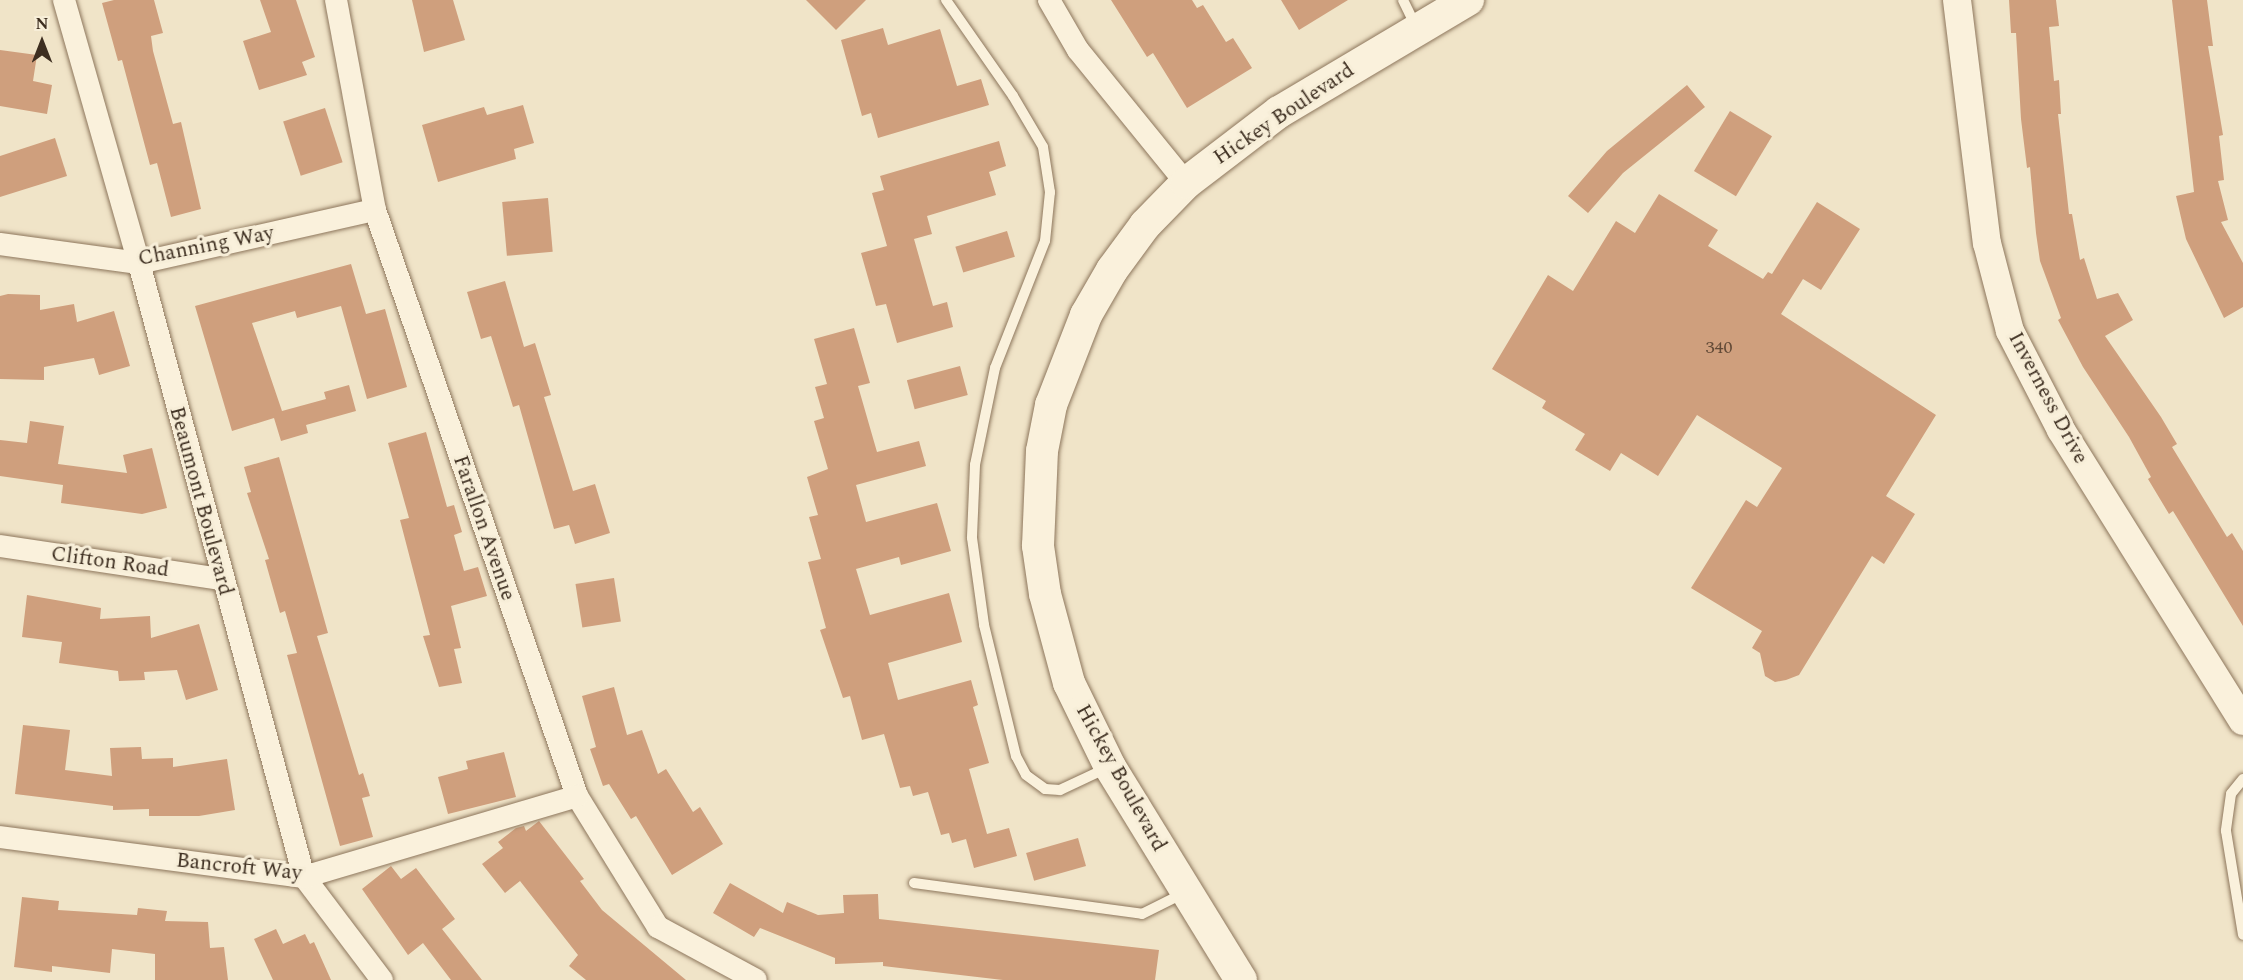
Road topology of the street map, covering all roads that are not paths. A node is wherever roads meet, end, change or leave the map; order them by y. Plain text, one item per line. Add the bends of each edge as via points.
1 (64, 0) edge
2 (336, 0) edge
3 (946, 0) edge
4 (1049, 0) edge
5 (1402, 0) edge
6 (1468, 0) edge
7 (1957, 0) edge
8 (1417, 30) junction
9 (1186, 183) junction
10 (375, 210) junction
11 (0, 244) edge
12 (139, 263) junction
13 (0, 546) edge
14 (221, 579) junction
15 (2243, 721) edge
16 (1110, 767) junction
17 (2243, 780) edge
18 (577, 796) junction
19 (0, 837) edge
20 (304, 877) junction
21 (914, 883) dead end
22 (1187, 892) junction
23 (2243, 935) edge
24 (382, 980) edge
25 (756, 980) edge
26 (1241, 980) edge

1 - 12 street, Beaumont Boulevard
2 - 10 street, Farallon Avenue
3 - 16 lane via 1013,96 1042,147 1050,192 1044,241 996,368 975,465 972,538 984,625 1016,756 1026,775 1044,789 1060,790
4 - 9 street via 1077,50
5 - 8 lane
6 - 8 main road, Hickey Boulevard
7 - 15 street, Inverness Drive via 1986,243 2010,331 2061,430
8 - 9 main road, Hickey Boulevard via 1279,112
9 - 16 main road, Hickey Boulevard via 1145,225 1086,315 1051,405 1042,451 1038,546 1047,605 1069,682
10 - 12 street, Channing Way
10 - 18 street, Farallon Avenue
11 - 12 street, Channing Way
12 - 14 street, Beaumont Boulevard
13 - 14 street, Clifton Road
14 - 20 street, Beaumont Boulevard
16 - 22 main road, Hickey Boulevard
17 - 23 lane via 2231,794 2226,831
18 - 20 street, Bancroft Way
18 - 25 street, Farallon Avenue via 658,927
19 - 20 street, Bancroft Way
20 - 24 street, Beaumont Boulevard
21 - 22 lane via 1142,914
22 - 26 main road, Hickey Boulevard

